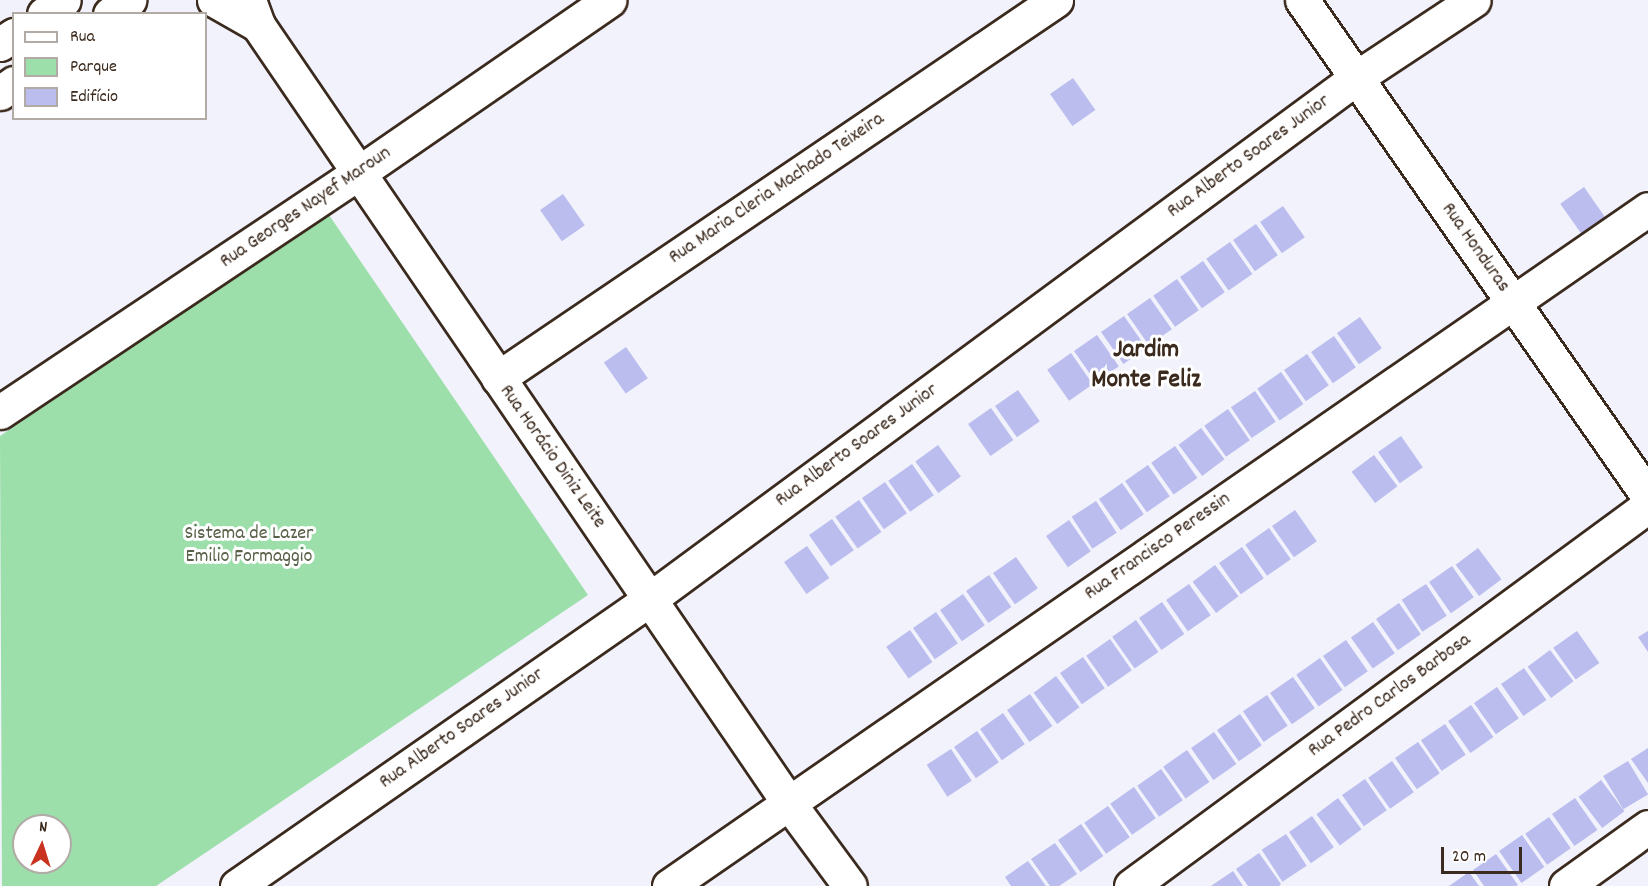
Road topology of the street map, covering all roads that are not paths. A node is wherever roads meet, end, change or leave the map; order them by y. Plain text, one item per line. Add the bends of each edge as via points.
1 (64, 0) edge
2 (129, 0) edge
3 (214, 0) edge
4 (609, 0) edge
5 (1056, 0) edge
6 (1302, 0) edge
7 (1474, 0) edge
8 (47, 12) edge
9 (113, 12) edge
10 (254, 13) edge
11 (1356, 78) junction
12 (360, 172) junction
13 (1648, 209) edge
14 (1513, 303) junction
15 (498, 378) junction
16 (0, 412) edge
17 (1648, 496) edge
18 (1648, 506) edge
19 (650, 599) junction
20 (788, 802) junction
21 (1648, 827) edge
22 (237, 886) edge
23 (669, 886) edge
24 (850, 886) edge
25 (1131, 886) edge
26 (1566, 886) edge

1 - 8 street
2 - 9 street
3 - 10 street, Rua Horácio Diniz Leite
4 - 12 street, Rua Georges Nayef Maroun
5 - 15 street, Rua Maria Cleria Machado Teixeira
6 - 11 street, Rua Honduras
7 - 11 street, Rua Alberto Soares Junior
10 - 12 street, Rua Horácio Diniz Leite
11 - 14 street, Rua Honduras
11 - 19 street, Rua Alberto Soares Junior
12 - 15 street, Rua Horácio Diniz Leite
12 - 16 street, Rua Georges Nayef Maroun
13 - 14 street, Rua Francisco Peressin
14 - 17 street, Rua Honduras
14 - 20 street, Rua Francisco Peressin
15 - 19 street, Rua Horácio Diniz Leite
18 - 25 street, Rua Pedro Carlos Barbosa
19 - 20 street, Rua Horácio Diniz Leite
19 - 22 street, Rua Alberto Soares Junior
20 - 23 street, Rua Francisco Peressin
20 - 24 street, Rua Horácio Diniz Leite
21 - 26 street

